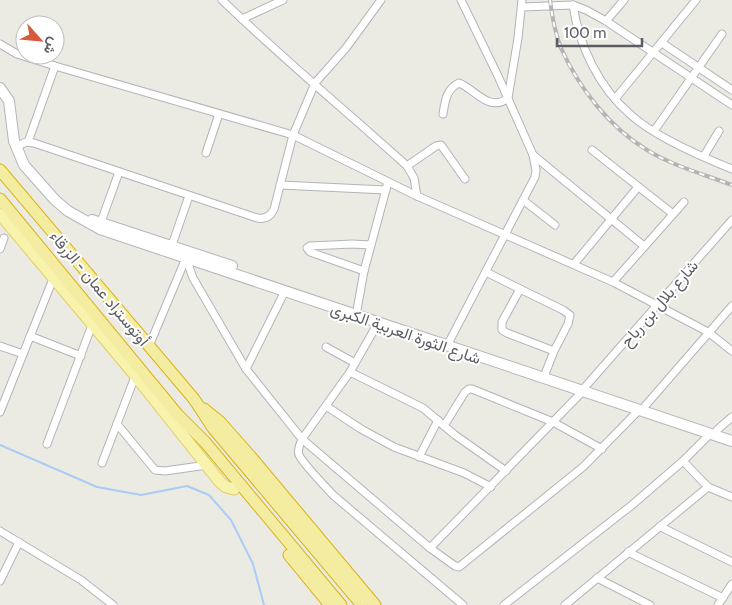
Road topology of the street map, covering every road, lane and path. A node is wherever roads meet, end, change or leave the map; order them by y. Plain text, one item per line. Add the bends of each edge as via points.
1 (222, 0) edge
2 (283, 0) edge
3 (381, 0) edge
4 (461, 0) edge
5 (624, 0) edge
6 (696, 0) edge
7 (522, 4) edge
8 (577, 4) edge
9 (242, 19) junction
10 (606, 21) junction
11 (722, 34) dead end
12 (662, 43) junction
13 (0, 44) edge
14 (653, 53) junction
15 (56, 66) junction
16 (697, 68) junction
17 (690, 78) junction
18 (314, 83) junction
19 (0, 88) edge
20 (732, 90) edge
21 (0, 98) edge
22 (508, 98) junction
23 (615, 99) junction
24 (732, 105) edge
25 (219, 114) junction
26 (443, 114) dead end
27 (11, 115) junction
28 (654, 130) junction
29 (719, 131) dead end
30 (293, 135) junction
31 (28, 142) junction
32 (16, 147) junction
33 (592, 150) dead end
34 (206, 153) dead end
35 (533, 155) junction
36 (704, 156) junction
37 (407, 166) junction
38 (732, 169) edge
39 (0, 170) edge
40 (119, 172) junction
41 (465, 179) dead end
42 (388, 182) junction
43 (280, 185) junction
44 (638, 187) junction
45 (386, 190) junction
46 (189, 196) junction
47 (417, 196) junction
48 (0, 200) edge
49 (523, 200) junction
50 (684, 202) dead end
51 (0, 214) edge
52 (673, 214) junction
53 (83, 218) junction
54 (612, 219) junction
55 (732, 220) edge
56 (102, 222) junction
57 (555, 225) dead end
58 (506, 235) junction
59 (4, 238) dead end
60 (172, 245) junction
61 (371, 246) junction
62 (644, 246) junction
63 (0, 249) edge
64 (186, 258) junction
65 (574, 264) junction
66 (364, 271) junction
67 (486, 272) junction
68 (53, 279) junction
69 (613, 282) junction
70 (520, 289) junction
71 (285, 291) junction
72 (657, 305) junction
73 (732, 306) edge
74 (357, 310) junction
75 (378, 323) junction
76 (92, 325) junction
77 (708, 332) junction
78 (30, 336) junction
79 (448, 344) junction
80 (0, 346) edge
81 (149, 346) junction
82 (326, 347) dead end
83 (554, 351) junction
84 (732, 351) edge
85 (23, 354) junction
86 (80, 356) junction
87 (355, 363) junction
88 (246, 369) junction
89 (137, 371) junction
90 (350, 372) junction
91 (545, 374) junction
92 (584, 389) junction
93 (326, 406) junction
94 (200, 407) junction
95 (642, 408) junction
96 (0, 412) edge
97 (732, 417) edge
98 (183, 420) junction
99 (438, 420) junction
100 (553, 422) junction
101 (117, 424) junction
102 (444, 426) junction
103 (713, 432) junction
104 (732, 436) edge
105 (302, 439) junction
106 (732, 441) edge
107 (47, 444) dead end
108 (602, 449) junction
109 (419, 457) junction
110 (684, 461) junction
111 (102, 463) dead end
112 (207, 465) junction
113 (506, 471) junction
114 (708, 487) junction
115 (491, 488) junction
116 (234, 489) junction
117 (732, 497) edge
118 (660, 526) junction
119 (0, 531) edge
120 (19, 542) junction
121 (430, 548) junction
122 (628, 552) junction
123 (732, 562) edge
124 (597, 578) junction
125 (0, 582) edge
126 (732, 584) edge
127 (723, 598) junction
128 (113, 605) edge
129 (330, 605) edge
130 (341, 605) edge
131 (362, 605) edge
132 (375, 605) edge
133 (463, 605) edge
134 (504, 605) edge
135 (566, 605) edge
136 (650, 605) edge
137 (718, 605) edge

1 - 9 street
2 - 9 street
3 - 18 street
4 - 22 street
5 - 10 street
6 - 12 street
7 - 8 street
7 - 22 street
8 - 10 street
8 - 23 street via 580,36 590,62
9 - 18 street
10 - 14 street
11 - 16 street
12 - 14 street
12 - 16 street
13 - 15 street via 17,54
14 - 17 street
14 - 23 street
15 - 25 street
15 - 31 street
16 - 17 street
16 - 20 street
17 - 24 street
17 - 28 street
18 - 30 street
18 - 37 street
19 - 27 main road, شارع الثورة العربية الكبرى via 9,101
21 - 27 main road, شارع الثورة العربية الكبرى
22 - 26 street via 488,102 458,83 449,91
22 - 35 street
23 - 28 street via 630,115
25 - 30 street
25 - 34 street
27 - 32 main road, شارع الثورة العربية الكبرى
28 - 36 street
29 - 36 street
30 - 42 street
30 - 43 street
31 - 32 street
31 - 40 street
32 - 53 main road, شارع الثورة العربية الكبرى via 24,165 49,194
33 - 44 street
35 - 49 street via 536,174
35 - 54 street
36 - 38 street
37 - 41 street via 441,145
37 - 47 street via 414,178
39 - 81 highway, أوتوستراد عمان - الزرقاء via 83,261
40 - 46 street
40 - 56 street
42 - 45 street
42 - 47 street
43 - 45 street
43 - 46 street via 272,213 262,219
44 - 52 street
44 - 54 street
45 - 61 street
46 - 60 street
47 - 58 street
48 - 89 highway, أوتوستراد عمان - الزرقاء
49 - 57 street
49 - 58 street
50 - 52 street
51 - 68 main road
52 - 62 street
53 - 56 main road, شارع الثورة العربية الكبرى
53 - 64 main road, شارع الثورة العربية الكبرى via 100,229
54 - 62 street
54 - 65 street
55 - 72 street, شارع بلال بن رباح
56 - 60 main road, شارع الثورة العربية الكبرى
58 - 65 street
58 - 67 street
59 - 63 street
60 - 74 main road, شارع الثورة العربية الكبرى
61 - 66 street
61 - 66 street via 346,244 307,248 310,252
62 - 69 street
64 - 71 main road, شارع الثورة العربية الكبرى
64 - 81 street
64 - 88 street via 193,278
65 - 69 street
66 - 74 street
67 - 70 street
67 - 79 street
68 - 76 main road
68 - 78 street
69 - 72 street
70 - 83 street via 570,315
70 - 83 street via 502,322 502,330
71 - 75 main road, شارع الثورة العربية الكبرى
71 - 88 street
72 - 77 street
72 - 92 street, شارع بلال بن رباح
73 - 77 street
74 - 79 main road, شارع الثورة العربية الكبرى
75 - 79 main road, شارع الثورة العربية الكبرى
75 - 87 street
76 - 86 street
76 - 89 main road
77 - 84 street
77 - 95 street
78 - 85 street
78 - 86 street
79 - 91 main road, شارع الثورة العربية الكبرى
79 - 92 main road, شارع الثورة العربية الكبرى
80 - 85 street
81 - 94 highway, أوتوستراد عمان - الزرقاء
82 - 87 street
83 - 91 street
85 - 96 street
86 - 107 street
87 - 90 street
88 - 105 street
89 - 98 highway, أوتوستراد عمان - الزرقاء
89 - 101 street
89 - 112 main road
90 - 93 street
90 - 99 street via 416,404
91 - 92 main road, شارع الثورة العربية الكبرى
92 - 95 main road, شارع الثورة العربية الكبرى
92 - 100 street, شارع بلال بن رباح
93 - 105 street
93 - 109 street via 361,429
94 - 131 highway, أوتوستراد عمان - الزرقاء via 213,428
94 - 132 highway, أوتوستراد عمان - الزرقاء via 226,429
95 - 103 main road, شارع الثورة العربية الكبرى
95 - 108 street
97 - 103 street
98 - 116 highway, أوتوستراد عمان - الزرقاء via 190,435
98 - 130 highway, أوتوستراد عمان - الزرقاء
99 - 102 street
99 - 109 street
100 - 102 street via 469,389
100 - 108 street
100 - 113 street, شارع بلال بن رباح
101 - 111 street
101 - 112 street via 155,470
102 - 113 street
103 - 104 main road, شارع الثورة العربية الكبرى
103 - 106 main road, شارع الثورة العربية الكبرى
103 - 110 street
105 - 121 street
105 - 133 street via 299,455 333,495
108 - 121 street via 460,566 454,566
109 - 115 street via 464,473
110 - 114 street
110 - 134 street
112 - 116 main road via 223,485
113 - 115 street, شارع بلال بن رباح
114 - 117 street
114 - 118 street
115 - 121 street, شارع بلال بن رباح
116 - 129 highway, أوتوستراد عمان - الزرقاء
118 - 122 street
118 - 123 street
119 - 120 street
120 - 125 street
120 - 128 street via 82,580
122 - 124 street
122 - 127 street
124 - 135 street
124 - 136 street
126 - 127 street
127 - 137 street

